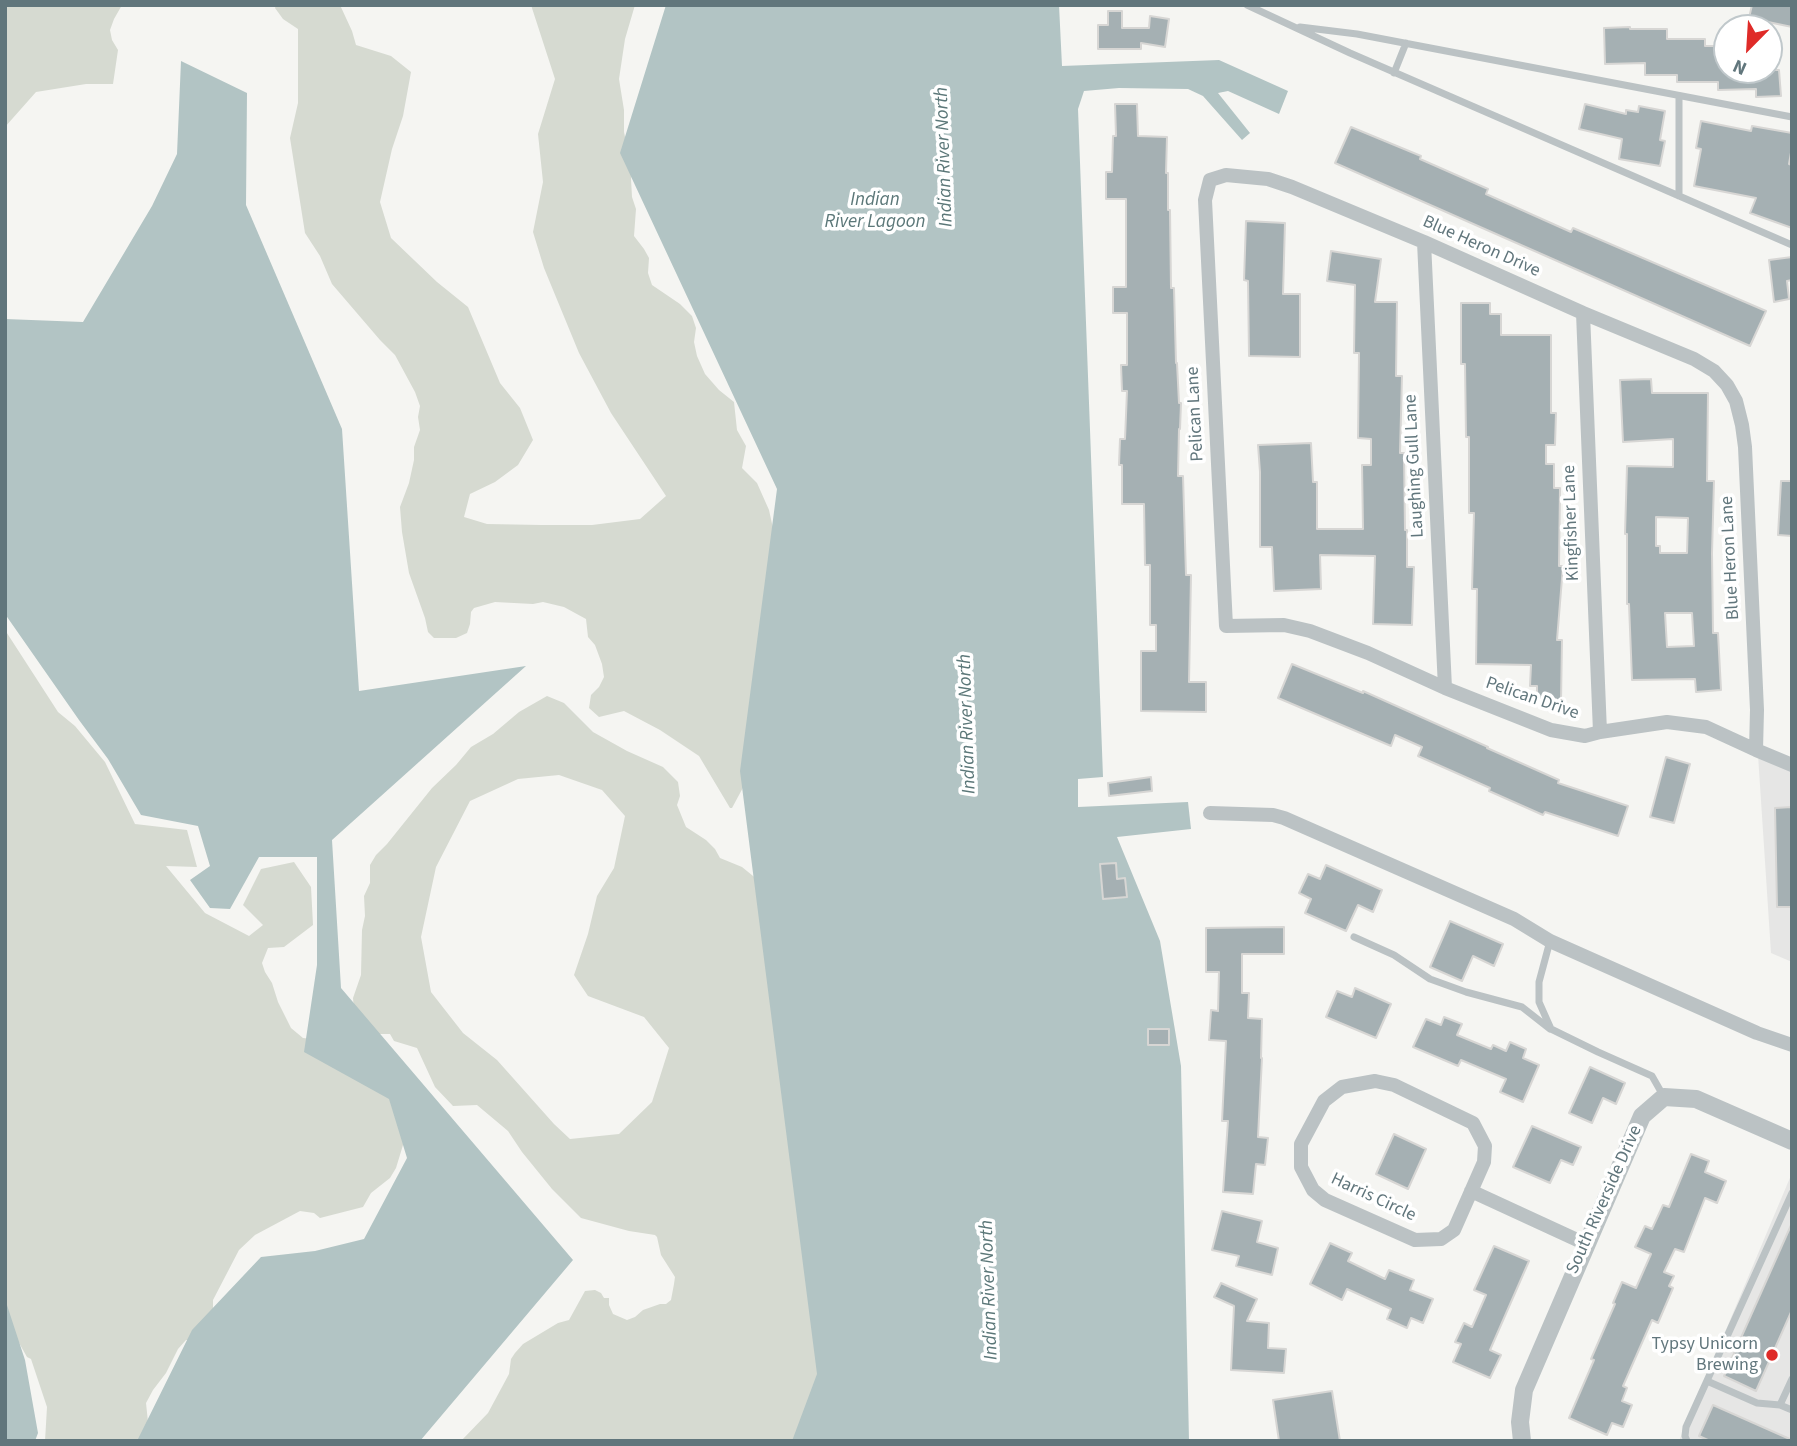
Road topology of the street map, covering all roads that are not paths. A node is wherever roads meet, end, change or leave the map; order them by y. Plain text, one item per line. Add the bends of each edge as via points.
1 (1247, 5) edge
2 (1293, 26) junction
3 (1406, 43) junction
4 (1394, 73) junction
5 (1679, 96) junction
6 (1792, 117) edge
7 (1226, 175) joint
8 (1679, 196) junction
9 (1424, 242) junction
10 (1792, 246) edge
11 (1583, 313) junction
12 (1714, 372) joint
13 (1264, 625) joint
14 (1445, 688) junction
15 (1600, 732) junction
16 (1756, 750) junction
17 (1792, 765) edge
18 (1210, 813) dead end
19 (1354, 937) dead end
20 (1550, 941) junction
21 (1551, 1029) junction
22 (1792, 1045) edge
23 (1664, 1097) junction
24 (1792, 1141) edge
25 (1471, 1191) junction
26 (1792, 1192) edge
27 (1586, 1244) junction
28 (1792, 1379) edge
29 (1707, 1381) junction
30 (1780, 1405) junction
31 (1792, 1410) edge
32 (1522, 1441) edge
33 (1687, 1441) edge

1 - 2 lane
2 - 3 lane
2 - 4 lane
3 - 4 lane
3 - 5 lane
4 - 8 lane
5 - 6 lane
5 - 8 lane
7 - 9 street, Blue Heron Drive via 1268,179 1292,187
7 - 13 street, Pelican Lane via 1210,180 1205,200 1226,626
8 - 10 lane
9 - 11 street, Blue Heron Drive
9 - 14 street, Laughing Gull Lane
11 - 12 street, Blue Heron Drive via 1694,359
11 - 15 street, Kingfisher Lane
12 - 16 street, Blue Heron Lane via 1736,401 1742,425 1758,710
13 - 14 street, Pelican Drive via 1310,631
14 - 15 street, Pelican Drive via 1551,730 1585,736
15 - 16 street, Pelican Drive via 1667,722 1706,727
16 - 17 street, Pelican Drive
18 - 20 street via 1284,818 1514,919
19 - 21 lane via 1394,955 1430,979 1522,1007
20 - 21 lane via 1539,982 1539,1002
20 - 22 street
21 - 23 lane via 1652,1076
23 - 24 street via 1696,1098
23 - 27 street, South Riverside Drive via 1642,1116
25 - 25 street, Harris Circle via 1484,1162 1485,1146 1473,1123 1394,1085 1375,1081 1342,1087 1324,1101 1301,1144 1300,1167 1312,1190 1415,1240 1441,1239 1454,1230
25 - 27 street
26 - 29 lane
27 - 32 street, South Riverside Drive via 1524,1390
28 - 30 lane
29 - 30 lane via 1757,1403
29 - 33 lane via 1686,1427
30 - 31 lane

